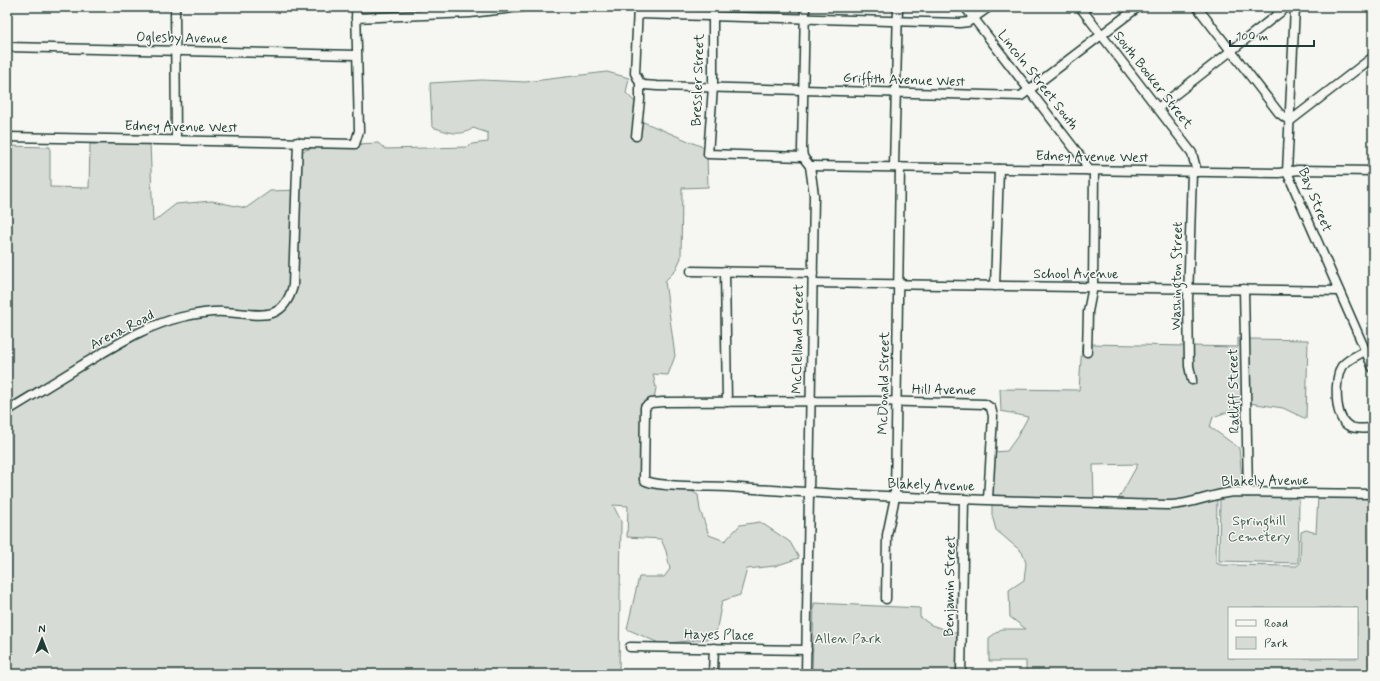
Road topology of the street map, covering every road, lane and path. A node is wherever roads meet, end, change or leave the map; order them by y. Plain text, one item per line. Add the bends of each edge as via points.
1 (175, 7) edge
2 (356, 7) edge
3 (523, 7) edge
4 (713, 7) edge
5 (805, 7) edge
6 (898, 7) edge
7 (965, 7) edge
8 (989, 7) edge
9 (1080, 7) edge
10 (1138, 7) edge
11 (1197, 7) edge
12 (1287, 7) edge
13 (1295, 7) edge
14 (638, 11) edge
15 (712, 16) junction
16 (356, 18) junction
17 (974, 18) junction
18 (805, 19) junction
19 (898, 21) junction
20 (1101, 34) junction
21 (7, 47) edge
22 (175, 51) junction
23 (1231, 51) junction
24 (356, 55) junction
25 (1373, 57) edge
26 (640, 83) junction
27 (712, 87) junction
28 (803, 90) junction
29 (1029, 90) junction
30 (895, 94) junction
31 (1158, 108) junction
32 (1290, 121) junction
33 (636, 136) dead end
34 (7, 137) edge
35 (176, 139) junction
36 (298, 142) junction
37 (803, 157) junction
38 (810, 166) junction
39 (897, 167) junction
40 (999, 169) junction
41 (1091, 170) junction
42 (1373, 171) edge
43 (1194, 172) junction
44 (1287, 172) junction
45 (691, 271) dead end
46 (725, 271) junction
47 (813, 273) junction
48 (813, 283) junction
49 (899, 284) junction
50 (995, 286) junction
51 (1093, 286) junction
52 (1190, 288) junction
53 (1244, 289) junction
54 (1339, 290) junction
55 (1366, 351) junction
56 (1087, 352) dead end
57 (1373, 368) edge
58 (1192, 380) dead end
59 (810, 401) junction
60 (727, 402) junction
61 (896, 402) junction
62 (7, 411) edge
63 (1373, 428) edge
64 (1248, 492) junction
65 (809, 494) junction
66 (1373, 494) edge
67 (894, 497) junction
68 (964, 499) junction
69 (988, 500) junction
70 (886, 599) dead end
71 (630, 647) dead end
72 (714, 648) junction
73 (807, 650) junction
74 (713, 674) edge
75 (806, 674) edge
76 (961, 674) edge

1 - 22 street
2 - 16 street
3 - 16 street via 456,14
4 - 15 street, Bressler Street
5 - 18 street
6 - 19 street, McDonald Street
7 - 17 street, Lincoln Street South
8 - 17 street
9 - 20 street, South Booker Street
10 - 20 street, Griffith Avenue West
11 - 23 street
12 - 23 street
13 - 32 street, Bay Street
14 - 15 street
14 - 26 street via 635,73
15 - 18 street
15 - 27 street, Bressler Street
16 - 24 street
17 - 19 street via 960,23
17 - 29 street, Lincoln Street South
18 - 19 street
18 - 28 street
19 - 30 street, McDonald Street
20 - 29 street, Griffith Avenue West
20 - 31 street, South Booker Street
21 - 22 street, Oglesby Avenue
22 - 24 street, Oglesby Avenue
22 - 35 street
23 - 31 street
23 - 32 street via 1279,113
24 - 36 street, Edney Avenue West via 359,131 355,144
25 - 32 street
26 - 27 street, Griffith Avenue West via 650,86
26 - 33 street
27 - 28 street, Griffith Avenue West
27 - 37 street, Bressler Street via 708,154
28 - 30 street, Griffith Avenue West
28 - 37 street
29 - 30 street, Griffith Avenue West via 1021,96
29 - 41 street, Lincoln Street South
30 - 39 street, McDonald Street
31 - 43 street, South Booker Street via 1192,153
32 - 44 street, Bay Street
34 - 35 street, Edney Avenue West
35 - 36 street, Edney Avenue West
36 - 62 street, Arena Road via 293,286 288,300 280,311 263,315 209,312 176,318 124,340
37 - 38 street
38 - 39 street, Edney Avenue West
38 - 47 street, McClelland Street via 814,195
39 - 40 street, Edney Avenue West
39 - 49 street, McDonald Street
40 - 41 street, Edney Avenue West
40 - 50 street
41 - 43 street, Edney Avenue West
41 - 51 street
42 - 44 street, Edney Avenue West
43 - 44 street, Edney Avenue West
43 - 52 street, Washington Street
44 - 54 street, Bay Street
45 - 46 street
46 - 47 street
46 - 60 street
47 - 48 street, McClelland Street
48 - 49 street, School Avenue
48 - 59 street, McClelland Street
49 - 50 street, School Avenue
49 - 61 street, McDonald Street
50 - 51 street, School Avenue
51 - 52 street, School Avenue
51 - 56 street via 1088,312
52 - 53 street, School Avenue
52 - 58 street, Washington Street via 1189,358
53 - 54 street, School Avenue
53 - 64 street, Ratliff Street
54 - 55 street, Bay Street
55 - 57 street, Bay Street
55 - 63 street via 1346,362 1340,370 1337,383 1338,406 1342,420 1347,426
59 - 60 street, Hill Avenue
59 - 61 street, Hill Avenue
59 - 65 street, McClelland Street
60 - 65 street, Blakely Avenue via 647,405 644,480 680,486
61 - 67 street, McDonald Street
61 - 69 street, Hill Avenue via 982,403 991,408 993,416
64 - 66 street, Blakely Avenue
64 - 69 street, Blakely Avenue via 1221,493 1180,505
65 - 67 street, Blakely Avenue
65 - 73 street, McClelland Street
67 - 68 street, Blakely Avenue
67 - 70 street, McDonald Street via 887,536
68 - 69 street, Blakely Avenue
68 - 76 street, Benjamin Street
71 - 72 street, Hayes Place
72 - 73 street, Hayes Place
72 - 74 street
73 - 75 street, McClelland Street

